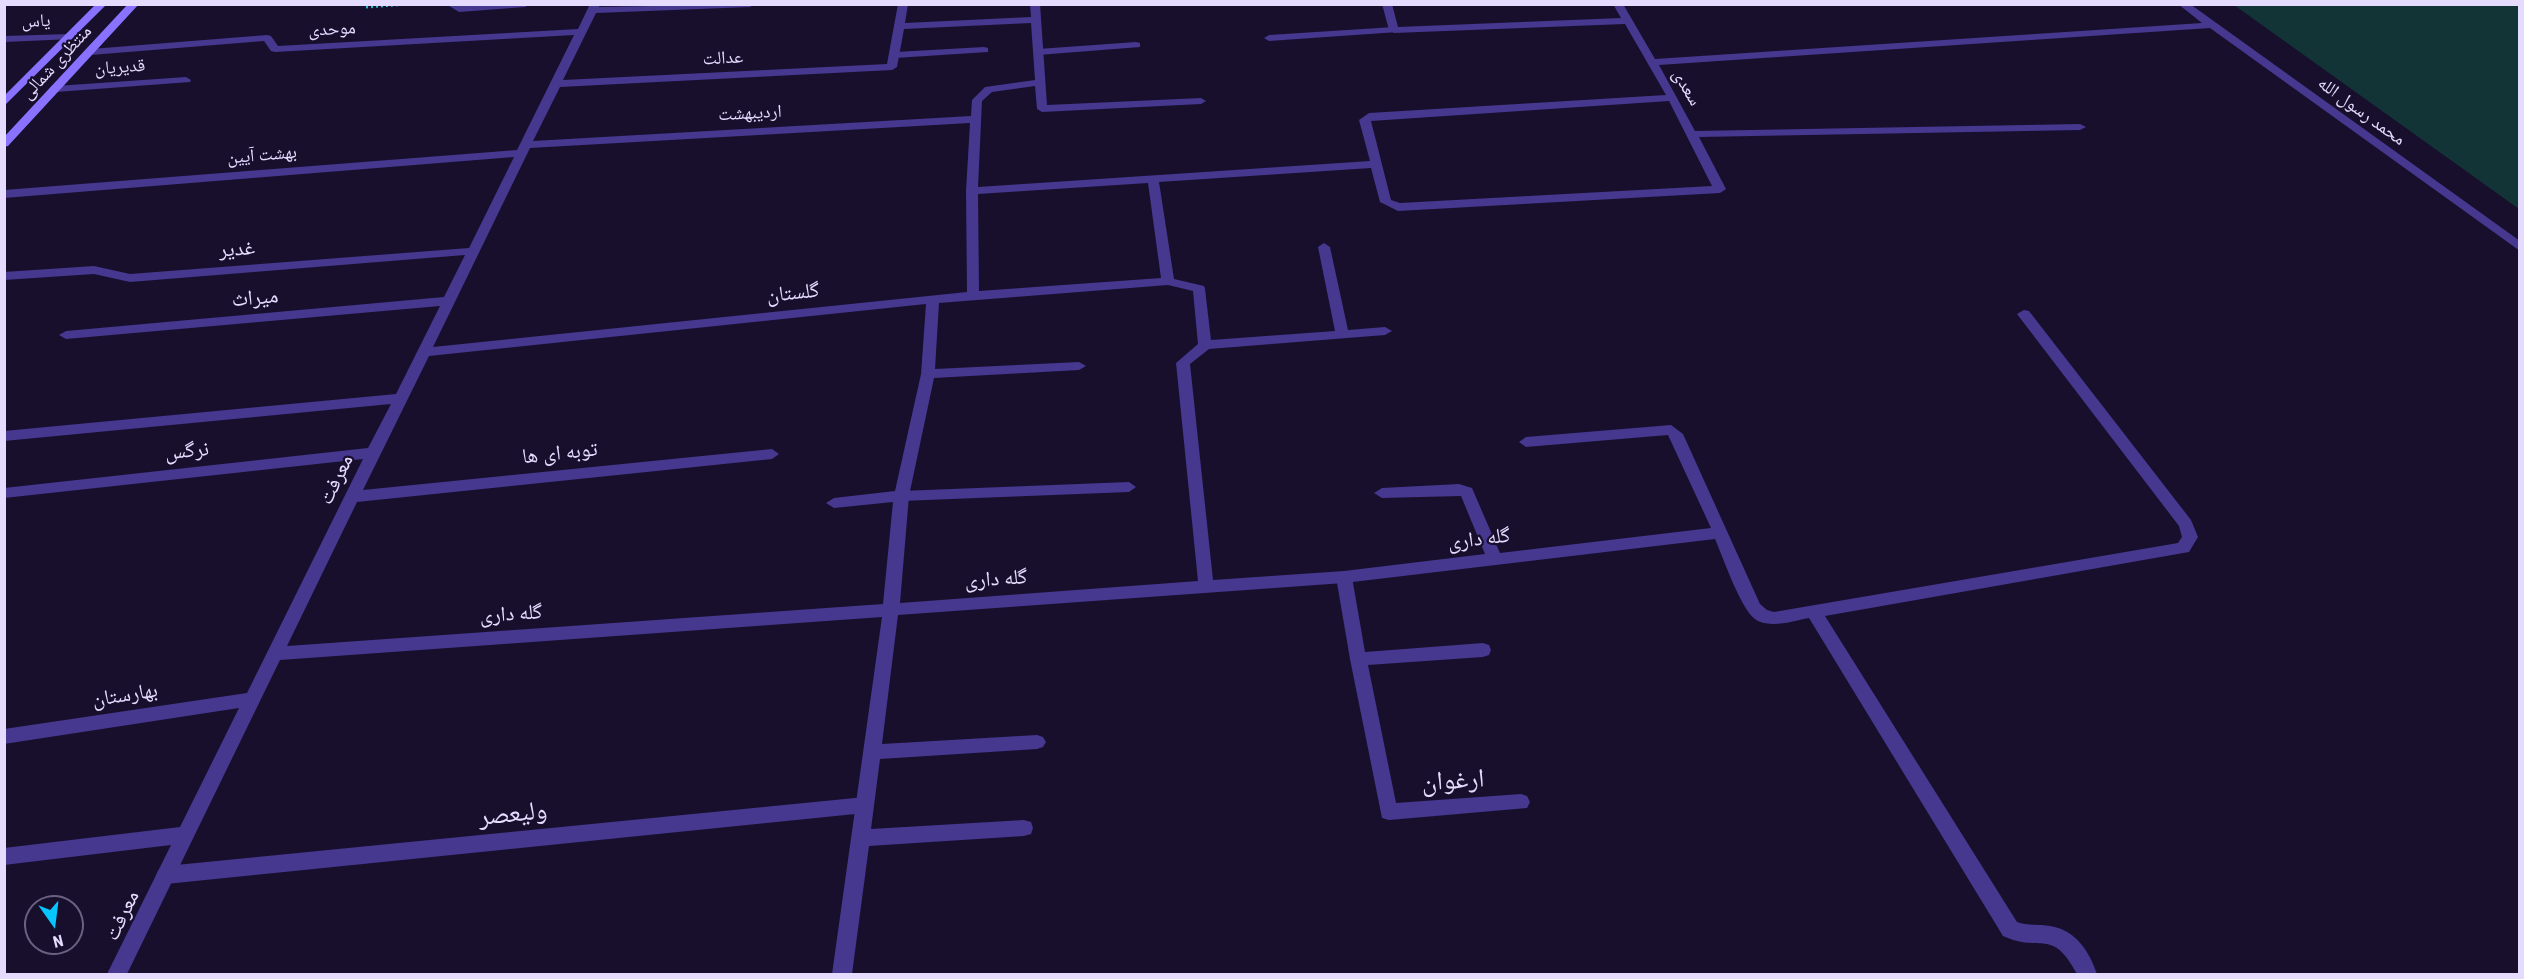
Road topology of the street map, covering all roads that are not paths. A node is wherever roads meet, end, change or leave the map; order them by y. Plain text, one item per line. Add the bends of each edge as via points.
1 (102, 4) edge
2 (134, 4) edge
3 (452, 4) edge
4 (525, 4) edge
5 (750, 4) edge
6 (903, 4) edge
7 (1035, 4) edge
8 (1387, 4) edge
9 (1618, 4) edge
10 (2183, 4) edge
11 (593, 7) edge
12 (1036, 21) junction
13 (1628, 21) junction
14 (2212, 25) junction
15 (900, 26) junction
16 (1394, 30) junction
17 (581, 32) junction
18 (69, 37) junction
19 (1269, 38) dead end
20 (4, 39) edge
21 (1136, 45) dead end
22 (984, 50) dead end
23 (91, 51) junction
24 (1038, 52) junction
25 (895, 55) junction
26 (1652, 62) junction
27 (186, 80) dead end
28 (1040, 82) junction
29 (555, 84) junction
30 (56, 89) junction
31 (1673, 98) junction
32 (1200, 101) dead end
33 (4, 103) edge
34 (976, 119) junction
35 (2080, 128) dead end
36 (1693, 134) junction
37 (4, 144) edge
38 (523, 149) junction
39 (1375, 164) junction
40 (1153, 178) junction
41 (972, 191) junction
42 (4, 194) edge
43 (1324, 247) dead end
44 (2520, 247) edge
45 (473, 251) junction
46 (4, 276) edge
47 (1168, 281) junction
48 (973, 296) junction
49 (933, 299) junction
50 (448, 301) junction
51 (2024, 314) dead end
52 (1384, 331) dead end
53 (1342, 334) junction
54 (66, 336) dead end
55 (1205, 345) junction
56 (423, 352) junction
57 (1079, 366) dead end
58 (928, 374) junction
59 (401, 398) junction
60 (4, 435) edge
61 (1526, 442) dead end
62 (374, 453) junction
63 (772, 454) dead end
64 (1129, 487) dead end
65 (4, 493) edge
66 (1382, 493) dead end
67 (352, 496) junction
68 (901, 496) junction
69 (834, 503) dead end
70 (1719, 533) junction
71 (1495, 559) junction
72 (1344, 577) junction
73 (1206, 586) junction
74 (891, 609) junction
75 (1812, 611) junction
76 (1483, 650) dead end
77 (275, 654) junction
78 (1358, 659) junction
79 (253, 699) junction
80 (4, 737) edge
81 (1036, 742) dead end
82 (872, 752) junction
83 (1521, 802) dead end
84 (865, 805) junction
85 (1023, 828) dead end
86 (186, 836) junction
87 (860, 838) junction
88 (4, 857) edge
89 (166, 875) junction
90 (117, 975) edge
91 (842, 975) edge
92 (2087, 975) edge

1 - 18 main road, منتظری شمالی
2 - 23 main road, منتظری شمالی
3 - 4 street via 459,9
5 - 11 street
6 - 15 street
7 - 12 street
8 - 16 street
9 - 13 street, سعدی
10 - 14 street, محمد رسول الله
11 - 17 street, معرفت
12 - 15 street
12 - 24 street
13 - 16 street
13 - 26 street, سعدی
14 - 26 street
14 - 44 street, محمد رسول الله
15 - 25 street
16 - 19 street
17 - 23 street, موحدی via 275,49 267,38
17 - 29 street, معرفت
18 - 20 street, یاس
18 - 33 main road, منتظری شمالی
21 - 24 street
22 - 25 street
23 - 30 main road, منتظری شمالی
24 - 28 street
25 - 29 street, عدالت via 892,68
26 - 31 street, سعدی
27 - 30 street, قدیریان
28 - 32 street via 1042,109
28 - 34 street via 989,89 977,100
29 - 38 street, معرفت
30 - 37 main road, منتظری شمالی
31 - 36 street, سعدی
31 - 39 street via 1369,116 1365,120
34 - 38 street, اردیبهشت
34 - 41 street
35 - 36 street
36 - 39 street, سعدی via 1720,189 1398,207 1386,202
38 - 42 street, بهشت آیین
38 - 45 street, معرفت
39 - 40 street
40 - 41 street
40 - 47 street
41 - 48 street
43 - 53 street
45 - 46 street, غدیر via 130,278 94,270
45 - 50 street, معرفت
47 - 48 street, گلستان
47 - 55 street, گلستان via 1199,289
48 - 49 street, گلستان
49 - 56 street, گلستان
49 - 58 street
50 - 54 street, میراث
50 - 56 street, معرفت
51 - 75 street via 2186,524 2190,537 2182,548
52 - 53 street
53 - 55 street
55 - 73 street via 1183,363
56 - 59 street, معرفت
57 - 58 street
58 - 68 street
59 - 60 street
59 - 62 street, معرفت
61 - 70 street via 1671,430
62 - 65 street, نرگس
62 - 67 street, معرفت
63 - 67 street, توبه ای ها
64 - 68 street
66 - 71 street via 1459,489 1467,492
67 - 77 street, معرفت
68 - 69 street
68 - 74 street
70 - 71 street, گله داری
70 - 75 street via 1754,608 1762,616 1774,618
71 - 72 street, گله داری
72 - 73 street, گله داری
72 - 78 street
73 - 74 street, گله داری
74 - 77 street, گله داری
74 - 82 street
75 - 92 street via 2010,929 2018,933 2057,934 2066,940
76 - 78 street
77 - 79 street, معرفت
78 - 83 street, ارغوان via 1389,812
79 - 80 street, بهارستان
79 - 86 street, معرفت
81 - 82 street
82 - 84 street
84 - 87 street
84 - 89 street, ولیعصر
85 - 87 street
86 - 88 street
86 - 89 street, معرفت
87 - 91 street
89 - 90 street, معرفت

